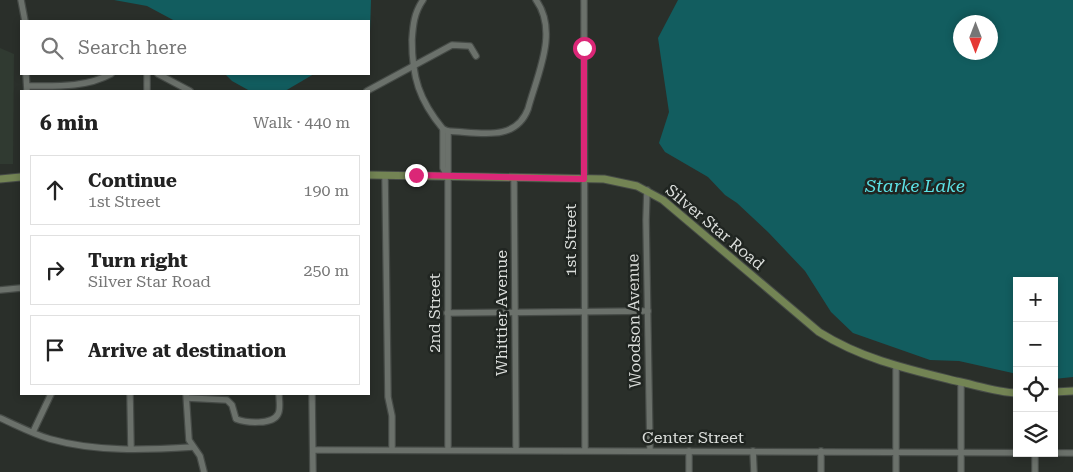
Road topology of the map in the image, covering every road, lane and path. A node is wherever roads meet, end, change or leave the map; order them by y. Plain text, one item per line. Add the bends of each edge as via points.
1 (21, 0) edge
2 (423, 0) edge
3 (536, 0) edge
4 (584, 0) edge
5 (25, 20) edge
6 (476, 56) dead end
7 (412, 66) junction
8 (26, 75) edge
9 (108, 75) edge
10 (147, 75) edge
11 (160, 75) edge
12 (27, 89) edge
13 (66, 89) edge
14 (147, 90) edge
15 (188, 90) edge
16 (369, 90) edge
17 (446, 130) junction
18 (370, 175) edge
19 (385, 175) junction
20 (20, 176) edge
21 (447, 176) junction
22 (514, 177) junction
23 (0, 178) edge
24 (584, 179) junction
25 (647, 190) junction
26 (20, 288) edge
27 (0, 290) edge
28 (584, 311) junction
29 (648, 311) junction
30 (515, 312) junction
31 (447, 313) junction
32 (896, 367) junction
33 (961, 382) junction
34 (1073, 390) edge
35 (1058, 392) edge
36 (1013, 393) edge
37 (51, 395) edge
38 (130, 395) edge
39 (279, 395) edge
40 (312, 395) edge
41 (186, 396) edge
42 (0, 418) edge
43 (33, 432) junction
44 (193, 447) junction
45 (131, 448) junction
46 (448, 449) junction
47 (516, 449) junction
48 (313, 450) junction
49 (392, 450) junction
50 (585, 450) junction
51 (650, 451) junction
52 (689, 451) junction
53 (754, 451) junction
54 (821, 451) junction
55 (896, 453) junction
56 (961, 453) junction
57 (1013, 453) edge
58 (1058, 453) edge
59 (1073, 453) edge
60 (1035, 457) edge
61 (204, 472) edge
62 (313, 472) edge
63 (689, 472) edge
64 (754, 472) edge
65 (821, 472) edge
66 (896, 472) edge
67 (961, 472) edge
68 (1035, 472) edge

1 - 5 street
2 - 7 street via 412,25
3 - 17 street via 547,22 547,36 524,119 517,127 504,132
4 - 24 street, 1st Street
6 - 7 street via 470,46 452,45
7 - 16 street
7 - 17 street via 418,88
8 - 12 street
9 - 13 street
10 - 14 street
11 - 15 street
12 - 13 street
17 - 21 street, 2nd Street
18 - 19 main road, Silver Star Road
19 - 21 main road, Silver Star Road
19 - 49 street via 388,397 392,416
20 - 23 main road
21 - 22 main road, Silver Star Road
21 - 31 street, 2nd Street
22 - 24 main road, Silver Star Road
22 - 30 street, Whittier Avenue
24 - 25 main road, Silver Star Road via 617,180
24 - 28 street, 1st Street
25 - 29 street, Woodson Avenue
25 - 32 main road, Silver Star Road via 672,207 819,332 856,353
26 - 27 street
28 - 29 street
28 - 30 street
28 - 50 street, 1st Street
29 - 51 street, Woodson Avenue
30 - 31 street
30 - 47 street, Whittier Avenue
31 - 46 street, 2nd Street
32 - 33 main road, Silver Star Road
32 - 55 street
33 - 36 main road, Silver Star Road
33 - 56 street
34 - 35 main road
37 - 43 street
38 - 45 street
39 - 41 street via 278,414 273,420 265,421 236,419 227,400
40 - 48 street
41 - 44 street via 187,428
42 - 43 street
43 - 45 street via 78,446
44 - 45 street
44 - 61 street via 200,456
46 - 47 street, Center Street
46 - 49 street, Center Street
47 - 50 street, Center Street
48 - 49 street, Center Street
48 - 62 street
50 - 51 street, Center Street
51 - 52 street, Center Street
52 - 53 street, Center Street
52 - 63 street
53 - 54 street, Center Street
53 - 64 street
54 - 55 street, Center Street
54 - 65 street
55 - 56 street, Center Street
55 - 66 street
56 - 57 street, Center Street
56 - 67 street
58 - 59 street, Center Street
60 - 68 street

